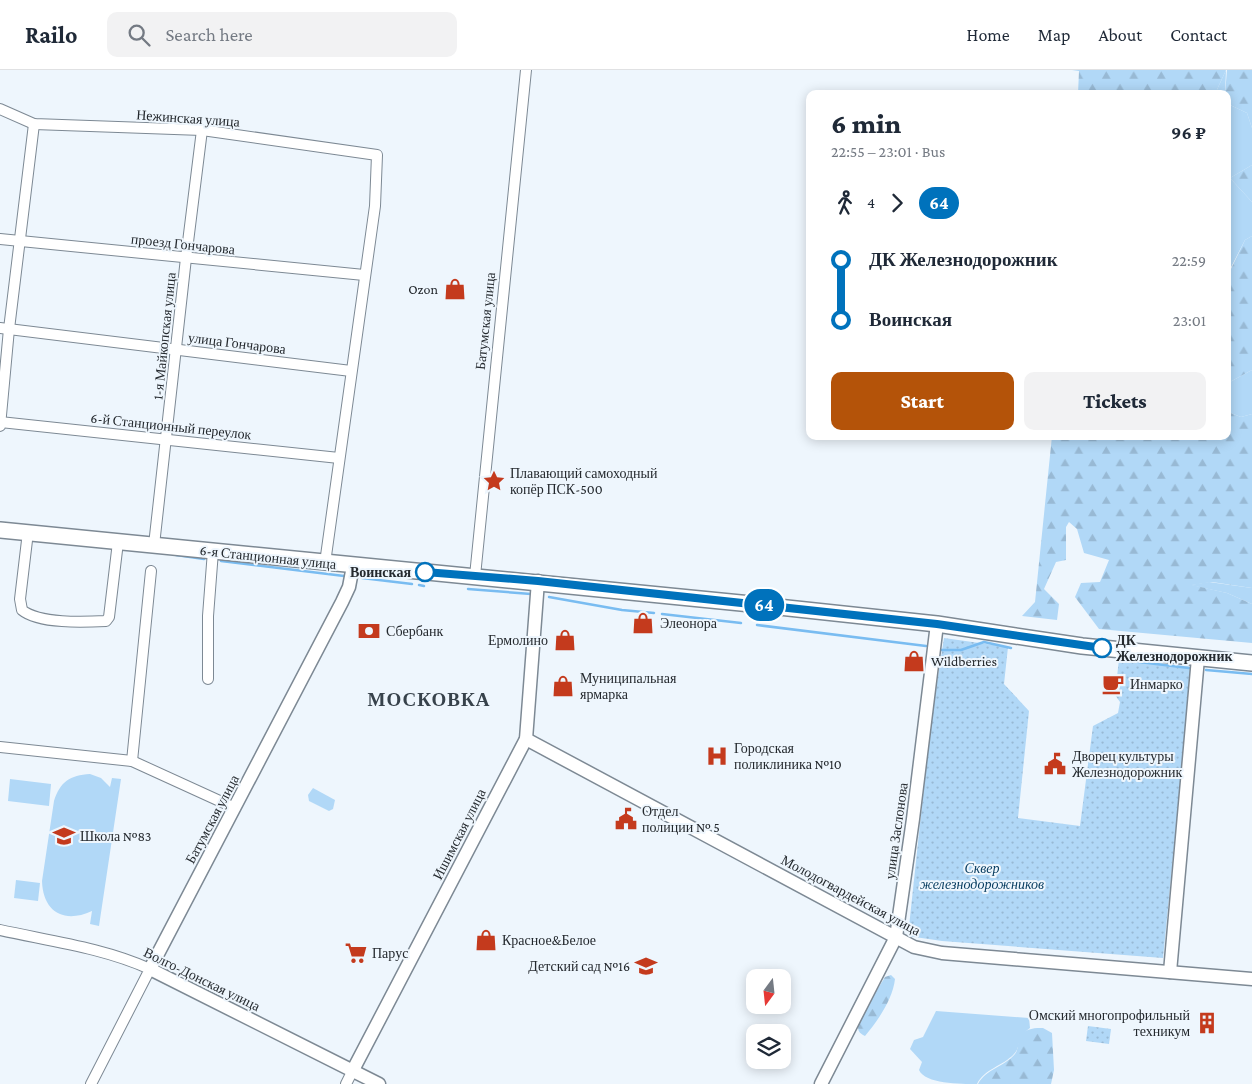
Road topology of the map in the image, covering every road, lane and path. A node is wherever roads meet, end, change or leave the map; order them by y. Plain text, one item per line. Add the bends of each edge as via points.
1 (526, 70) edge
2 (0, 109) edge
3 (34, 124) junction
4 (202, 130) junction
5 (0, 239) edge
6 (18, 241) junction
7 (186, 258) junction
8 (364, 275) junction
9 (4, 329) edge
10 (176, 350) junction
11 (352, 371) junction
12 (0, 422) edge
13 (0, 426) edge
14 (167, 439) junction
15 (339, 458) junction
16 (0, 530) edge
17 (28, 532) junction
18 (118, 542) junction
19 (154, 545) junction
20 (213, 552) junction
21 (325, 563) junction
22 (353, 566) junction
23 (151, 571) dead end
24 (475, 576) junction
25 (538, 581) junction
26 (937, 624) junction
27 (1198, 658) junction
28 (1252, 663) edge
29 (208, 679) dead end
30 (526, 739) junction
31 (0, 747) edge
32 (132, 761) junction
33 (234, 808) junction
34 (0, 930) edge
35 (896, 937) junction
36 (150, 969) junction
37 (1170, 972) junction
38 (1252, 979) edge
39 (354, 1070) junction
40 (91, 1084) edge
41 (346, 1084) edge
42 (379, 1084) edge
43 (821, 1084) edge

1 - 24 street, Батумская улица
2 - 3 street, Нежинская улица
3 - 4 street, Нежинская улица
3 - 6 street
4 - 7 street, 1-я Майкопская улица
4 - 8 street, Нежинская улица via 377,155 375,206
5 - 6 street, проезд Гончарова
6 - 7 street, проезд Гончарова
6 - 9 street
7 - 8 street, проезд Гончарова
7 - 10 street, 1-я Майкопская улица
8 - 11 street
9 - 10 street, улица Гончарова
9 - 12 street
10 - 11 street, улица Гончарова
10 - 14 street, 1-я Майкопская улица
11 - 15 street
12 - 13 street
12 - 14 street, 6-й Станционный переулок
14 - 15 street, 6-й Станционный переулок
14 - 19 street, 1-я Майкопская улица
15 - 21 street
16 - 17 main road, 6-я Станционная улица
17 - 18 main road, 6-я Станционная улица
17 - 18 street via 20,599 22,610 54,620 106,621
18 - 19 main road, 6-я Станционная улица
19 - 20 main road, 6-я Станционная улица
20 - 21 main road, 6-я Станционная улица
20 - 29 street
21 - 22 main road, 6-я Станционная улица
22 - 24 main road, 6-я Станционная улица
22 - 33 street, Батумская улица via 342,602
23 - 32 street
24 - 25 main road, 6-я Станционная улица
25 - 26 main road, 6-я Станционная улица
25 - 30 street, Ишимская улица
26 - 27 main road, 6-я Станционная улица via 1082,646
26 - 35 street, улица Заслонова
27 - 28 main road, 6-я Станционная улица
27 - 37 street
30 - 35 street, Молодогвардейская улица
30 - 39 street, Ишимская улица
31 - 32 street
32 - 33 street
33 - 36 street, Батумская улица
34 - 36 street, Волго-Донская улица via 134,962
35 - 37 street, Молодогвардейская улица via 914,947 942,953
35 - 43 street, улица Заслонова
36 - 39 street, Волго-Донская улица
36 - 40 street, Батумская улица
37 - 38 street, Молодогвардейская улица
39 - 41 street, Ишимская улица
39 - 42 street, Волго-Донская улица

